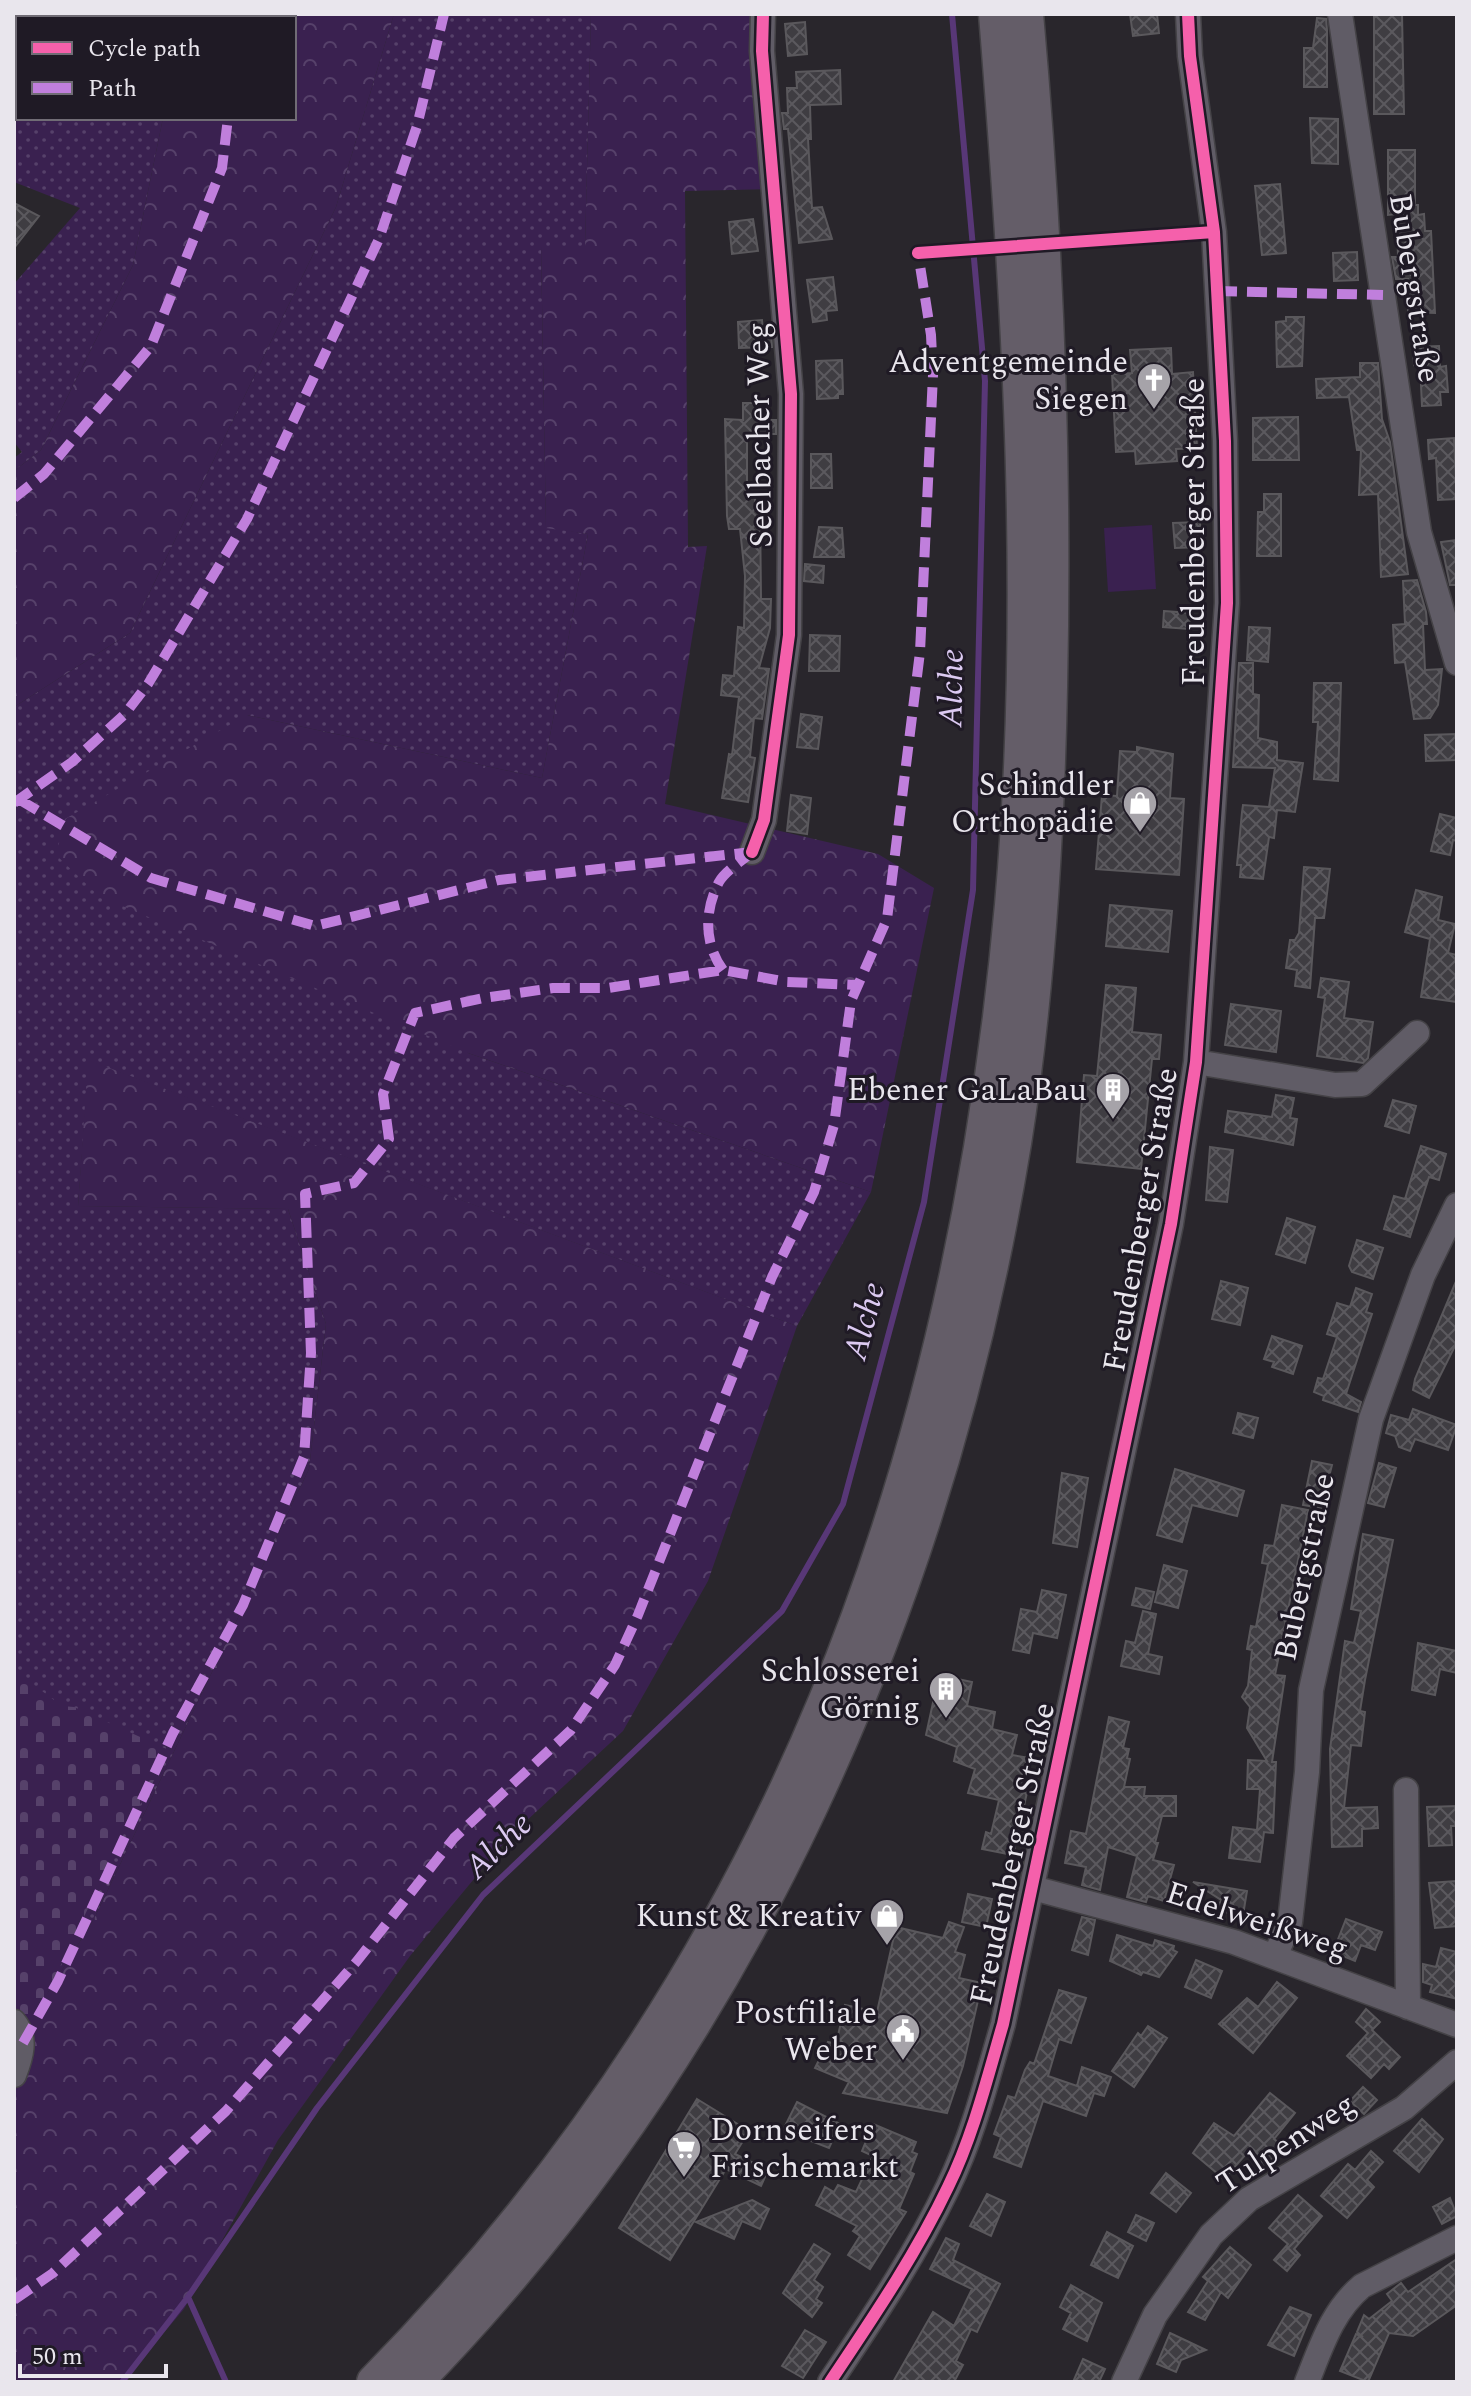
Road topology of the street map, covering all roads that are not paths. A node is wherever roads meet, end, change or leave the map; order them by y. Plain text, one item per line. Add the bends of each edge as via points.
1 (763, 14) edge
2 (996, 14) edge
3 (1026, 14) edge
4 (1188, 14) edge
5 (1340, 14) edge
6 (1457, 663) edge
7 (752, 852) dead end
8 (1417, 1033) dead end
9 (1196, 1062) junction
10 (1457, 1205) edge
11 (1406, 1790) dead end
12 (1033, 1888) junction
13 (1275, 1956) junction
14 (1408, 2007) junction
15 (14, 2022) edge
16 (1457, 2025) edge
17 (1457, 2062) edge
18 (14, 2075) edge
19 (1457, 2238) edge
20 (374, 2382) edge
21 (415, 2382) edge
22 (830, 2382) edge
23 (1124, 2382) edge
24 (1307, 2382) edge

1 - 7 street, Seelbacher Weg via 791,394 789,635 764,820
2 - 20 main road via 1020,373 1020,758 1012,899 984,1141 934,1381 879,1567 844,1660 781,1804 706,1945 571,2152 498,2246
3 - 21 main road via 1051,371 1049,755 1042,898 1014,1141 964,1384 938,1480 872,1669 771,1890 691,2026 596,2168 521,2263
4 - 9 street, Freudenberger Straße via 1214,232 1227,587
5 - 6 street, Bubergstraße via 1419,532
8 - 9 street, Freudenberger Straße via 1362,1084 1335,1085
9 - 12 street, Freudenberger Straße via 1171,1224
10 - 13 street, Bubergstraße via 1423,1275 1371,1419 1311,1690 1290,1922
11 - 14 street
12 - 13 street, Edelweißweg
12 - 22 street, Freudenberger Straße via 1003,2024 961,2157 909,2260
13 - 14 street, Edelweißweg
14 - 16 street, Edelweißweg
15 - 18 street via 23,2043
17 - 23 street, Tulpenweg via 1404,2108 1249,2199 1211,2235 1155,2315
19 - 24 street via 1348,2297 1333,2318

